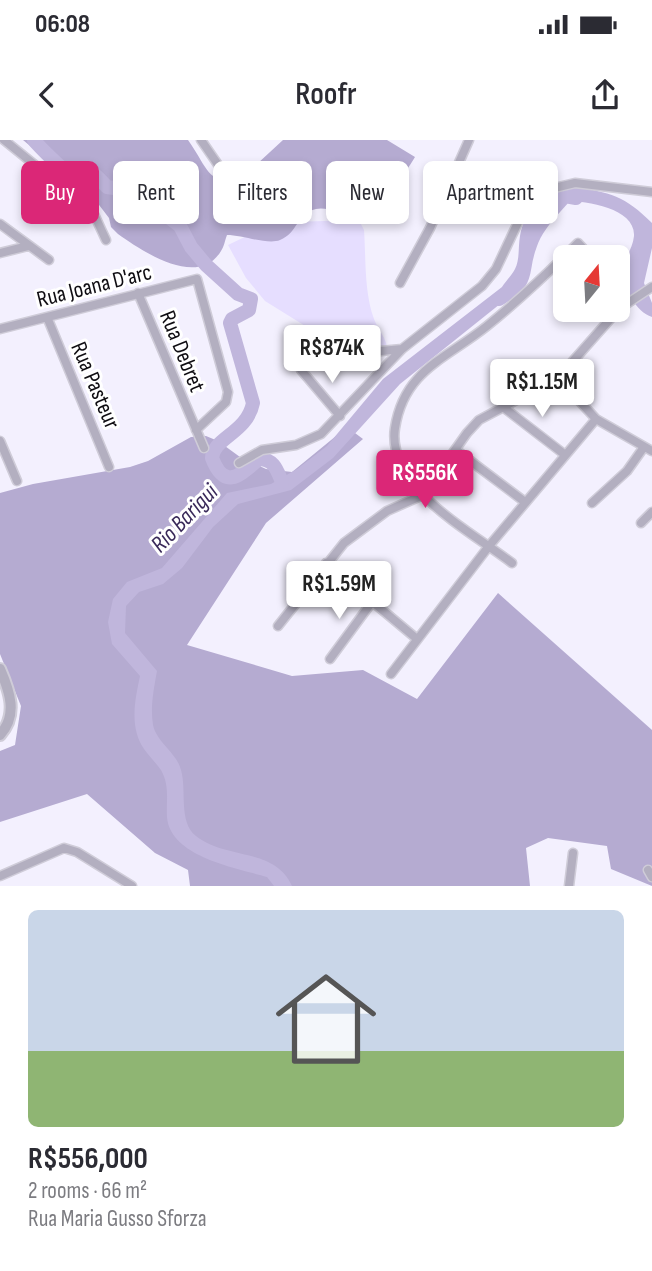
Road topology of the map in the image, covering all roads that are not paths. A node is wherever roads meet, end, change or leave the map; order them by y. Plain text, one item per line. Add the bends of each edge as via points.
1 (4, 140) edge
2 (201, 140) edge
3 (469, 140) edge
4 (215, 161) edge
5 (558, 187) edge
6 (652, 192) edge
7 (0, 224) edge
8 (517, 224) edge
9 (106, 240) dead end
10 (27, 246) junction
11 (0, 253) edge
12 (49, 260) dead end
13 (553, 268) edge
14 (400, 283) dead end
15 (651, 288) edge
16 (138, 293) junction
17 (630, 300) edge
18 (47, 317) junction
19 (610, 322) edge
20 (0, 329) edge
21 (402, 349) junction
22 (558, 378) junction
23 (503, 407) junction
24 (340, 416) junction
25 (596, 419) junction
26 (194, 427) junction
27 (0, 441) edge
28 (204, 448) dead end
29 (648, 449) edge
30 (456, 450) junction
31 (564, 454) junction
32 (239, 463) dead end
33 (109, 467) dead end
34 (17, 481) dead end
35 (423, 495) junction
36 (525, 502) junction
37 (592, 503) dead end
38 (652, 512) edge
39 (641, 523) dead end
40 (489, 546) junction
41 (326, 563) junction
42 (512, 563) dead end
43 (373, 602) junction
44 (278, 626) dead end
45 (417, 639) junction
46 (330, 659) dead end
47 (0, 669) edge
48 (391, 674) dead end
49 (5, 719) edge
50 (0, 735) edge
51 (573, 853) dead end
52 (0, 876) edge
53 (132, 886) edge
54 (569, 886) edge

1 - 9 street via 93,212
2 - 4 street
3 - 14 street
5 - 6 street via 575,183
7 - 10 street
8 - 21 street via 496,269 482,286
10 - 11 street
10 - 12 street
13 - 35 street via 406,391 398,408 396,453
15 - 17 street
16 - 18 street, Rua Joana D'arc
16 - 26 street, Rua Debret
16 - 26 street, Rua Joana D'arc via 197,279 228,392 226,402
18 - 20 street, Rua Joana D'arc
18 - 33 street, Rua Pasteur
19 - 22 street
21 - 24 street
21 - 24 street via 300,363
22 - 23 street
22 - 25 street
23 - 30 street via 480,419
23 - 31 street
24 - 32 street via 321,434 296,445 262,450
25 - 29 street
25 - 31 street
26 - 28 street, Rua Debret
27 - 34 street
29 - 37 street
30 - 35 street
30 - 36 street
31 - 36 street
35 - 40 street
35 - 41 street via 362,528
36 - 40 street
38 - 39 street
40 - 42 street
40 - 45 street
41 - 43 street
41 - 44 street
43 - 45 street
43 - 46 street
45 - 48 street
47 - 49 street via 12,704
49 - 50 street
51 - 54 street
52 - 53 street via 64,848

